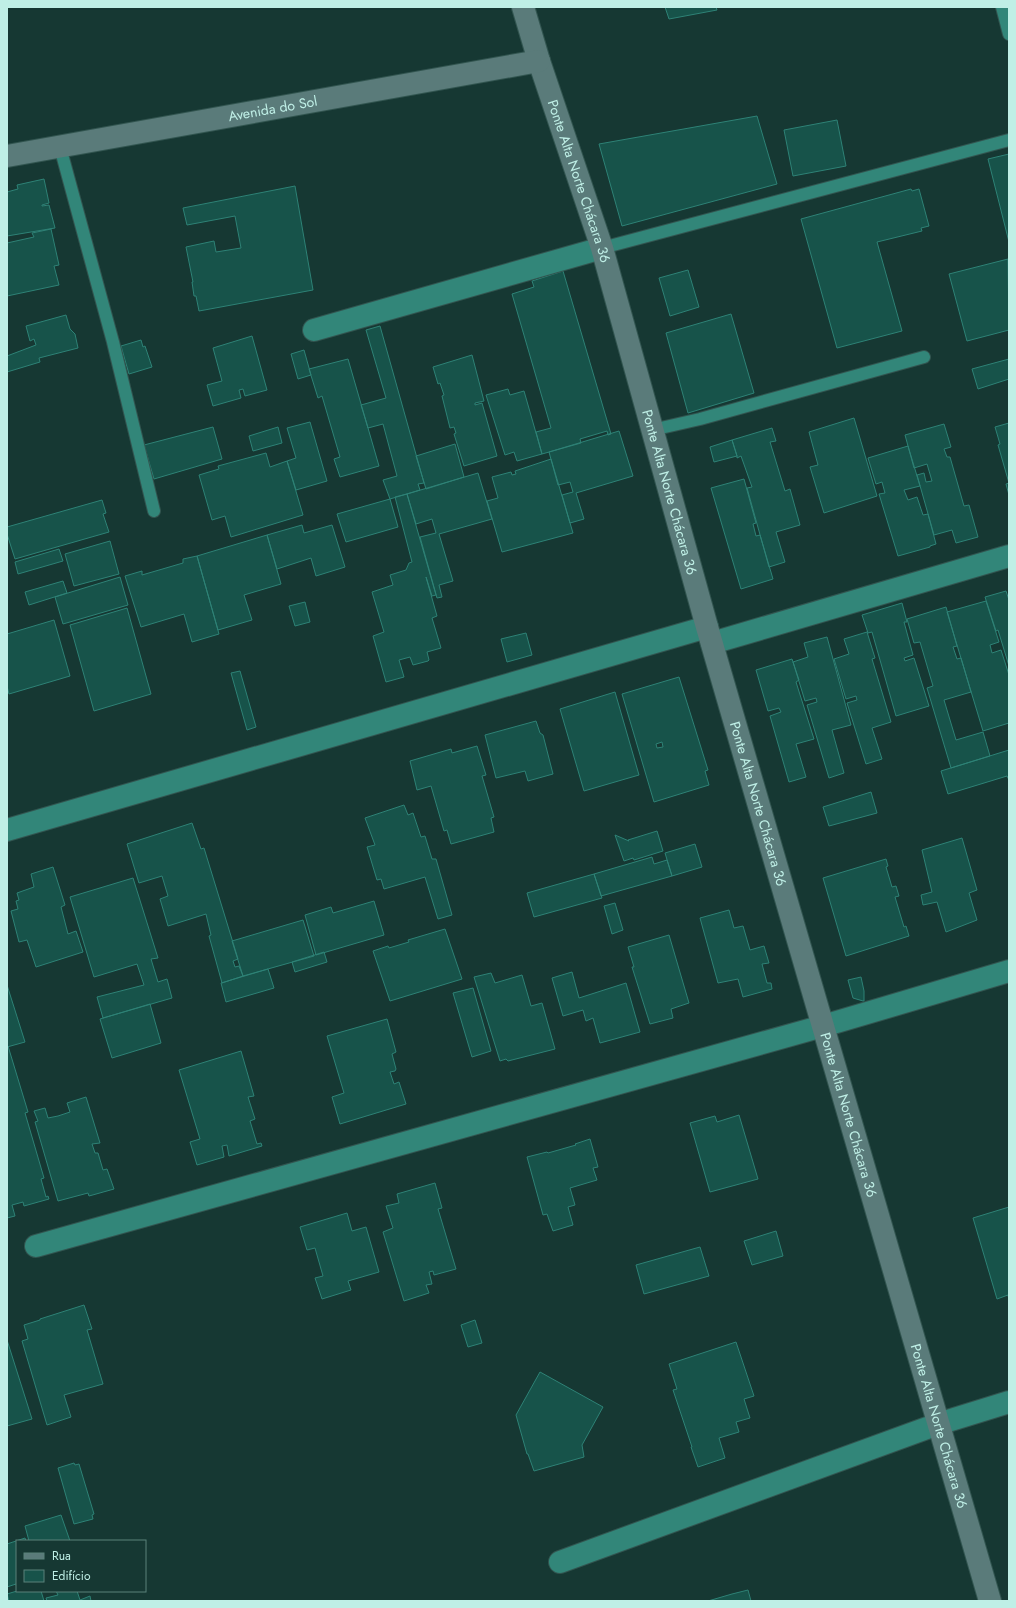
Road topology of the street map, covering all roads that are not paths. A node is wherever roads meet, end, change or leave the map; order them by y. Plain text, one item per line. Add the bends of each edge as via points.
1 (523, 7) edge
2 (1002, 7) edge
3 (1009, 34) edge
4 (539, 60) junction
5 (1009, 140) edge
6 (60, 147) junction
7 (7, 156) edge
8 (602, 248) junction
9 (314, 330) dead end
10 (924, 357) dead end
11 (652, 430) junction
12 (154, 511) dead end
13 (1009, 556) edge
14 (709, 635) junction
15 (7, 830) edge
16 (1009, 971) edge
17 (823, 1026) junction
18 (36, 1246) dead end
19 (1009, 1402) edge
20 (938, 1424) junction
21 (560, 1562) dead end
22 (990, 1601) edge

1 - 4 street, Ponte Alta Norte Chácara 36
2 - 3 lane
4 - 6 street, Avenida do Sol
4 - 8 street, Ponte Alta Norte Chácara 36
5 - 8 lane
6 - 7 street, Avenida do Sol
6 - 12 lane via 113,342
8 - 9 street
8 - 11 street, Ponte Alta Norte Chácara 36
10 - 11 lane
11 - 14 street, Ponte Alta Norte Chácara 36
13 - 14 street via 747,631
14 - 15 street
14 - 17 street, Ponte Alta Norte Chácara 36
16 - 17 street
17 - 18 street
17 - 20 street, Ponte Alta Norte Chácara 36
19 - 20 street
20 - 21 street
20 - 22 street, Ponte Alta Norte Chácara 36

